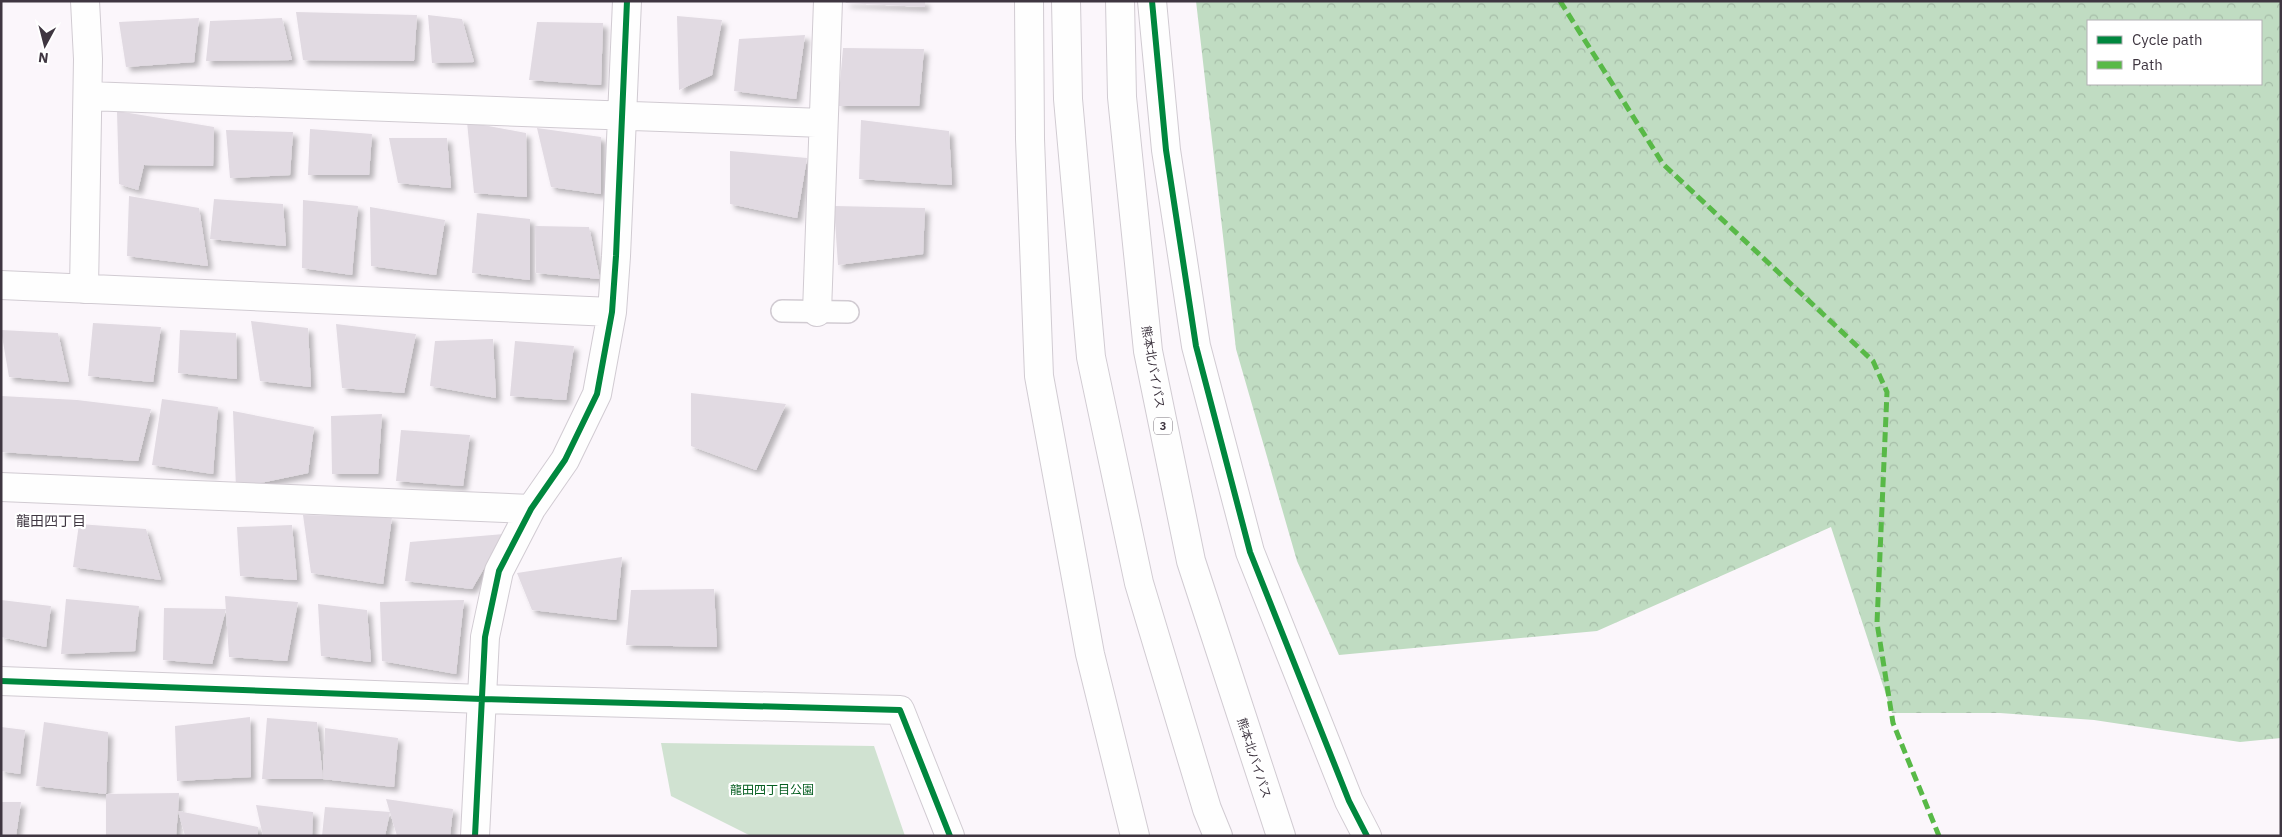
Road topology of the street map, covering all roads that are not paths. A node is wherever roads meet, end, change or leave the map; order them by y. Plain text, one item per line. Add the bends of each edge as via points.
1 (85, 1) edge
2 (628, 1) edge
3 (828, 1) edge
4 (1029, 1) edge
5 (1066, 1) edge
6 (1120, 1) edge
7 (1152, 1) edge
8 (88, 96) junction
9 (622, 117) junction
10 (823, 123) junction
11 (1, 285) edge
12 (84, 288) junction
13 (782, 311) dead end
14 (612, 312) junction
15 (817, 312) junction
16 (848, 312) dead end
17 (1, 487) edge
18 (530, 509) junction
19 (1, 681) edge
20 (482, 699) junction
21 (475, 836) edge
22 (950, 836) edge
23 (1135, 836) edge
24 (1218, 836) edge
25 (1281, 836) edge
26 (1367, 836) edge

1 - 8 main road
2 - 9 main road
3 - 10 main road
4 - 23 main road via 1030,139 1039,376 1090,654
5 - 24 main road via 1068,99 1091,357 1139,583 1207,810
6 - 25 main road, 熊本北バイパス / 3 via 1122,96 1148,351 1191,561
7 - 26 main road via 1166,150 1198,355 1250,552 1349,801
8 - 9 main road
8 - 12 main road
9 - 10 main road
9 - 14 main road
10 - 15 main road
11 - 12 main road
12 - 14 main road
13 - 15 lane
14 - 18 main road via 597,394 565,460
15 - 16 lane
17 - 18 main road
18 - 20 main road via 499,571 485,637
19 - 20 main road
20 - 21 main road
20 - 22 main road via 900,710

